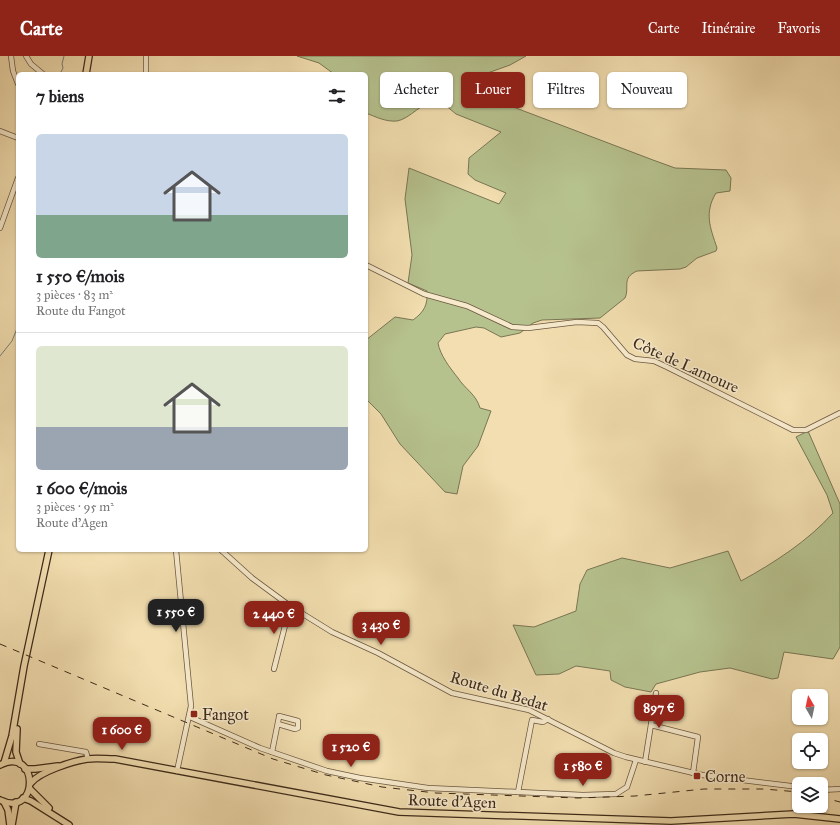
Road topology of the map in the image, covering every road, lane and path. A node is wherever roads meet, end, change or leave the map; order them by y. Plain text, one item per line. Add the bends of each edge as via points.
1 (11, 56) edge
2 (26, 56) edge
3 (88, 56) edge
4 (146, 56) edge
5 (41, 72) edge
6 (86, 72) edge
7 (146, 72) edge
8 (16, 79) edge
9 (0, 131) edge
10 (16, 137) edge
11 (16, 184) edge
12 (0, 228) edge
13 (368, 266) edge
14 (840, 413) edge
15 (49, 552) edge
16 (176, 552) edge
17 (223, 552) edge
18 (290, 606) junction
19 (274, 669) dead end
20 (656, 693) dead end
21 (18, 703) junction
22 (190, 717) junction
23 (548, 719) junction
24 (278, 724) dead end
25 (651, 726) junction
26 (39, 744) dead end
27 (272, 752) junction
28 (88, 759) junction
29 (636, 760) junction
30 (645, 762) junction
31 (2, 764) edge
32 (20, 764) junction
33 (68, 764) junction
34 (25, 768) junction
35 (177, 771) junction
36 (693, 773) junction
37 (30, 786) junction
38 (792, 786) edge
39 (840, 789) edge
40 (828, 790) edge
41 (518, 792) junction
42 (23, 798) junction
43 (2, 801) edge
44 (16, 802) junction
45 (840, 820) edge
46 (62, 821) junction
47 (11, 825) edge
48 (69, 825) edge

1 - 8 street
2 - 5 street
3 - 6 main road
4 - 7 street
9 - 10 street
11 - 12 street
13 - 14 street, Côte de Lamoure via 424,294 468,306 512,327 598,323 627,355 635,359 654,361 792,430 808,429
15 - 21 main road
16 - 22 street via 189,679
17 - 18 street, Route du Bedat via 252,578
18 - 19 street
18 - 23 street, Route du Bedat via 332,632 378,653 452,693 514,706
20 - 25 street
21 - 31 main road via 10,748
21 - 32 main road via 16,747
22 - 27 street
22 - 35 street
23 - 29 street, Route du Bedat via 610,751
23 - 41 street via 543,722 532,720
24 - 27 street
25 - 30 street
25 - 36 street via 698,736
26 - 28 street via 86,752
27 - 41 street via 327,771 360,778 428,788
28 - 33 main road, Route d'Agen
28 - 35 main road, Route d'Agen via 115,759
29 - 30 street, Route du Bedat
29 - 41 street via 630,782 625,790 616,794
30 - 36 street, Route du Bedat
31 - 32 main road
32 - 34 main road
33 - 34 main road, Route d'Agen
33 - 37 main road, Route d'Agen via 38,777
34 - 37 main road via 30,775
35 - 45 main road, Route d'Agen via 398,812 670,821 794,814
36 - 38 street, Route du Bedat
37 - 42 main road
37 - 46 main road via 38,799
39 - 40 street
42 - 44 main road
42 - 46 main road via 31,800
43 - 44 main road
43 - 47 main road via 8,810
44 - 47 main road
46 - 48 main road

